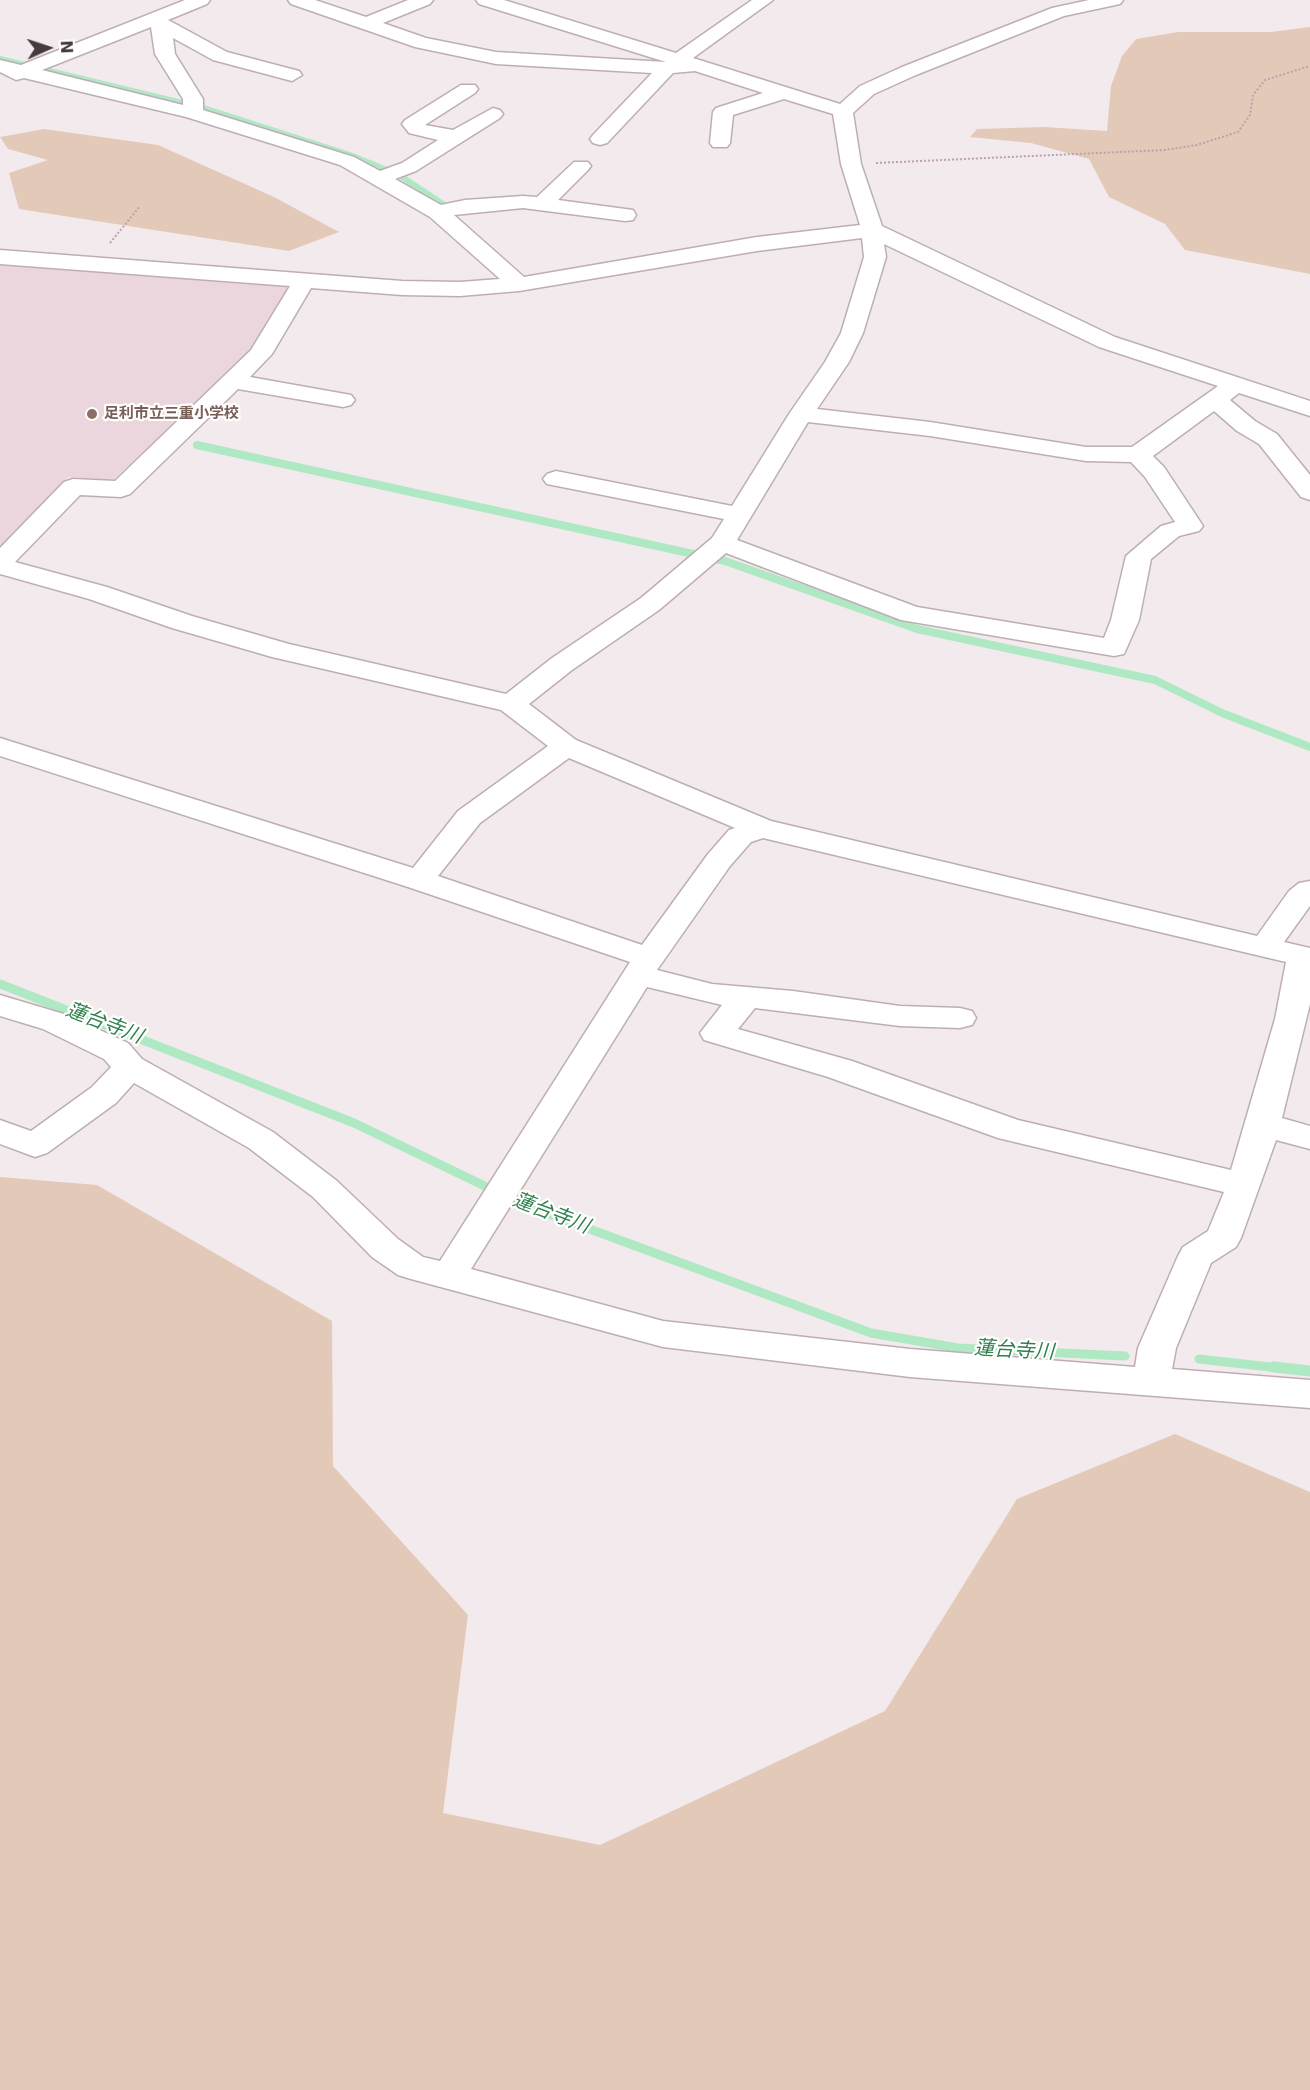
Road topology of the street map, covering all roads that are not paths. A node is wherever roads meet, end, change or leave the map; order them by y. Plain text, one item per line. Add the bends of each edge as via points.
1 (201, 0) edge
2 (297, 0) edge
3 (424, 0) edge
4 (485, 0) edge
5 (764, 0) edge
6 (1113, 0) edge
7 (1055, 6) edge
8 (157, 22) junction
9 (366, 24) junction
10 (680, 65) junction
11 (0, 66) edge
12 (21, 71) junction
13 (292, 75) dead end
14 (0, 83) edge
15 (468, 89) dead end
16 (782, 93) junction
17 (843, 111) junction
18 (193, 113) junction
19 (493, 114) dead end
20 (456, 137) junction
21 (600, 139) dead end
22 (720, 143) dead end
23 (581, 166) dead end
24 (379, 178) junction
25 (543, 203) junction
26 (438, 212) junction
27 (625, 214) dead end
28 (872, 230) junction
29 (0, 257) edge
30 (304, 281) junction
31 (519, 284) junction
32 (233, 381) junction
33 (1236, 385) junction
34 (342, 400) dead end
35 (1215, 400) junction
36 (1310, 409) edge
37 (801, 414) junction
38 (1138, 455) junction
39 (556, 479) dead end
40 (1310, 492) edge
41 (740, 515) junction
42 (722, 543) junction
43 (0, 564) edge
44 (511, 704) junction
45 (566, 746) junction
46 (0, 747) edge
47 (760, 828) junction
48 (419, 880) junction
49 (1310, 890) edge
50 (1265, 947) junction
51 (1306, 957) edge
52 (643, 967) junction
53 (747, 996) junction
54 (0, 1005) edge
55 (960, 1018) dead end
56 (130, 1067) junction
57 (1263, 1124) junction
58 (0, 1131) edge
59 (1310, 1138) edge
60 (1244, 1185) junction
61 (449, 1276) junction
62 (1151, 1380) junction
63 (1310, 1394) edge

1 - 8 street
2 - 9 street
3 - 9 street
4 - 10 street
5 - 10 street
6 - 7 street
7 - 17 street via 867,90
8 - 12 street
8 - 13 street via 220,56
8 - 18 street via 165,54 193,99
9 - 10 street via 422,43 496,58
10 - 16 street
10 - 21 street
11 - 12 street
12 - 14 street
12 - 18 street
15 - 20 street via 412,124 416,129
16 - 17 street
16 - 22 street via 723,112
17 - 28 street via 851,164
18 - 24 street via 347,160
19 - 20 street
20 - 24 street via 409,167
23 - 25 street
24 - 26 street
25 - 26 street via 476,205
25 - 27 street
26 - 31 street
28 - 31 street via 757,244
28 - 33 street via 1107,342
28 - 37 street via 875,257 852,333
29 - 30 street
30 - 31 street via 460,289
30 - 32 street via 260,354
32 - 34 street
32 - 43 street via 121,489 73,487
33 - 35 street
33 - 36 street
35 - 38 street
35 - 40 street via 1268,439
37 - 38 street via 930,429 1086,454
37 - 41 street
38 - 42 street via 1155,472 1190,526 1170,531 1139,556 1125,620 1114,648 910,614
39 - 41 street
41 - 42 street
42 - 44 street via 651,604
43 - 44 street via 282,651
44 - 45 street
45 - 47 street
45 - 48 street via 469,817
46 - 48 street
47 - 50 street
47 - 52 street via 740,836 719,860
48 - 52 street
49 - 50 street
50 - 51 street
51 - 57 street
52 - 53 street via 712,994
52 - 61 street
53 - 55 street via 900,1016
53 - 60 street via 716,1033 840,1069 1010,1130
54 - 56 street via 55,1022 116,1051
56 - 58 street via 104,1095 35,1145
56 - 61 street via 261,1140 325,1189 385,1248 411,1266
57 - 59 street
57 - 60 street
60 - 62 street via 1223,1238 1196,1256 1156,1348
61 - 62 street via 663,1334 910,1364
62 - 63 street

